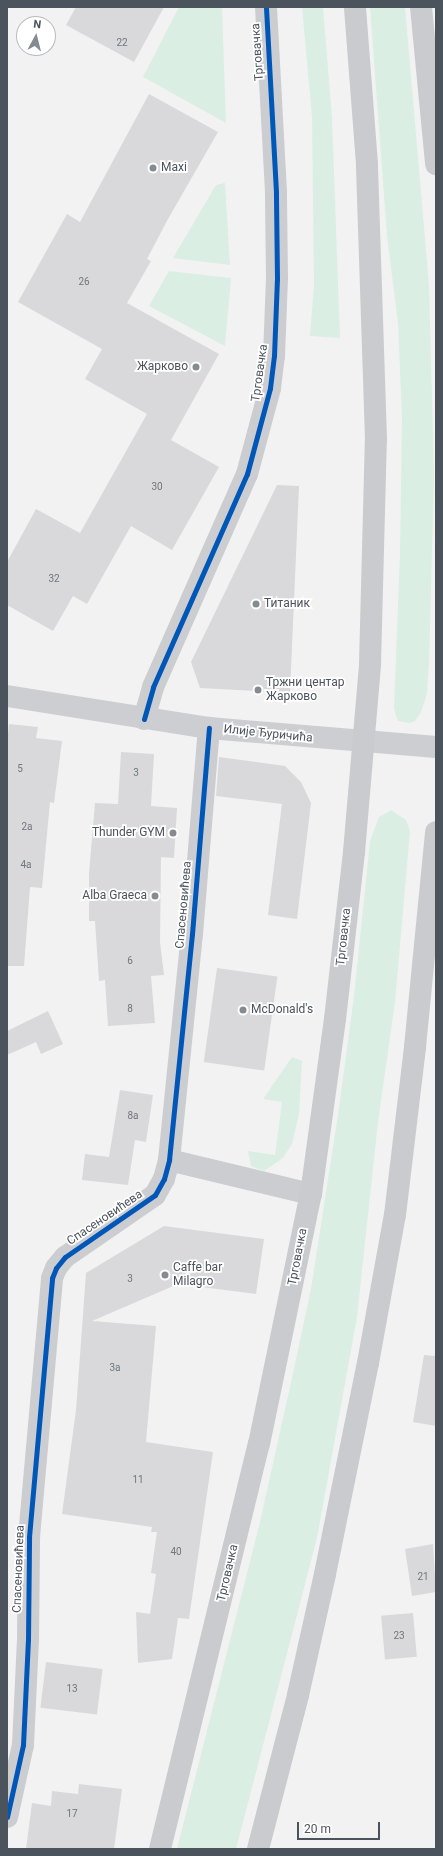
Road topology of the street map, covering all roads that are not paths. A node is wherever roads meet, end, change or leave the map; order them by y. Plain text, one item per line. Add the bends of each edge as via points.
1 (266, 7) edge
2 (355, 7) edge
3 (421, 7) edge
4 (436, 164) edge
5 (7, 696) edge
6 (144, 719) junction
7 (209, 728) junction
8 (364, 742) junction
9 (436, 747) edge
10 (436, 832) edge
11 (169, 1160) junction
12 (311, 1194) junction
13 (7, 1817) edge
14 (160, 1849) edge
15 (258, 1849) edge

1 - 6 street, Трговачка via 276,192 277,279 270,388 247,474 153,687
2 - 8 main road, Трговачка via 367,164 376,439 374,572
3 - 4 main road
5 - 6 street, Илије Ђуричића
6 - 7 street, Илије Ђуричића
7 - 8 street, Илије Ђуричића
7 - 11 street, Спасеновићева via 192,941
8 - 9 street, Илије Ђуричића
8 - 12 main road, Трговачка via 335,1019
10 - 15 main road via 415,1047 395,1215 325,1574 298,1695
11 - 12 street
11 - 13 street, Спасеновићева via 164,1179 155,1195 65,1257 52,1278 29,1538 23,1745
12 - 14 main road, Трговачка via 261,1436

